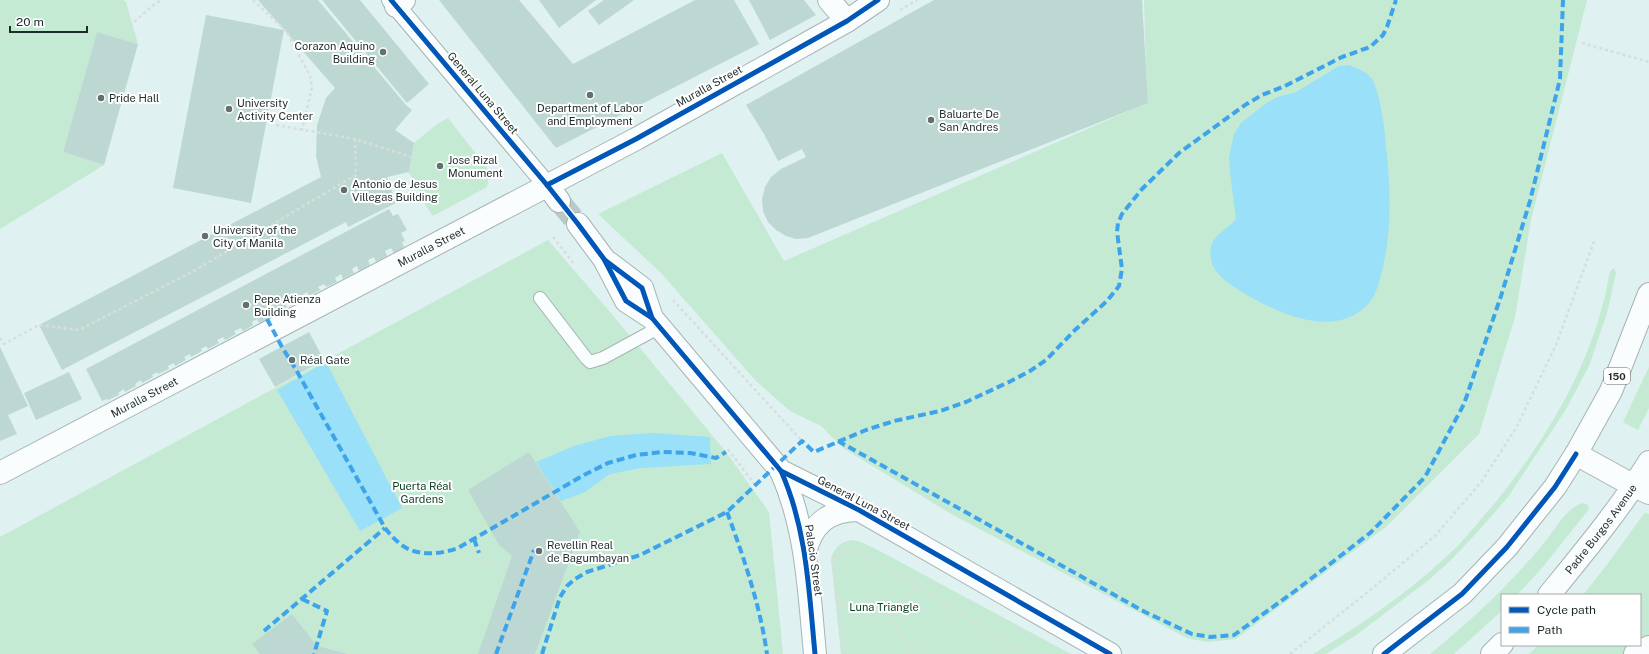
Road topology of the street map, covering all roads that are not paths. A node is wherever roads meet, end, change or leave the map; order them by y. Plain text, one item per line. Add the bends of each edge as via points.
1 (829, 0) edge
2 (878, 0) edge
3 (397, 2) edge
4 (847, 21) junction
5 (553, 193) junction
6 (578, 224) tunnel mouth
7 (1649, 294) edge
8 (540, 298) dead end
9 (656, 322) junction
10 (1576, 454) junction
11 (1649, 462) edge
12 (781, 471) junction
13 (0, 473) edge
14 (1641, 490) edge
15 (859, 510) junction
16 (805, 554) junction
17 (1550, 594) edge
18 (1501, 645) edge
19 (1649, 646) edge
20 (815, 654) edge
21 (1110, 654) edge
22 (1384, 654) edge
23 (1492, 654) edge
24 (1635, 654) edge

1 - 4 street
2 - 4 street, Muralla Street
3 - 5 street, General Luna Street
4 - 5 street, Muralla Street via 636,139
5 - 13 street, Muralla Street
6 - 9 street, General Luna Street via 604,259 642,288
7 - 10 street, 150 via 1611,391
8 - 9 lane via 590,362 603,358
9 - 12 street, General Luna Street
10 - 14 street
10 - 22 street, 150 via 1555,487 1507,547 1462,594
11 - 14 street, Padre Burgos Avenue
12 - 15 street, General Luna Street
12 - 16 street, Palacio Street via 796,512
14 - 17 street, Padre Burgos Avenue via 1592,542
15 - 16 street via 837,513 818,524
15 - 21 street, General Luna Street
16 - 20 street, Palacio Street
18 - 23 street
19 - 24 street

